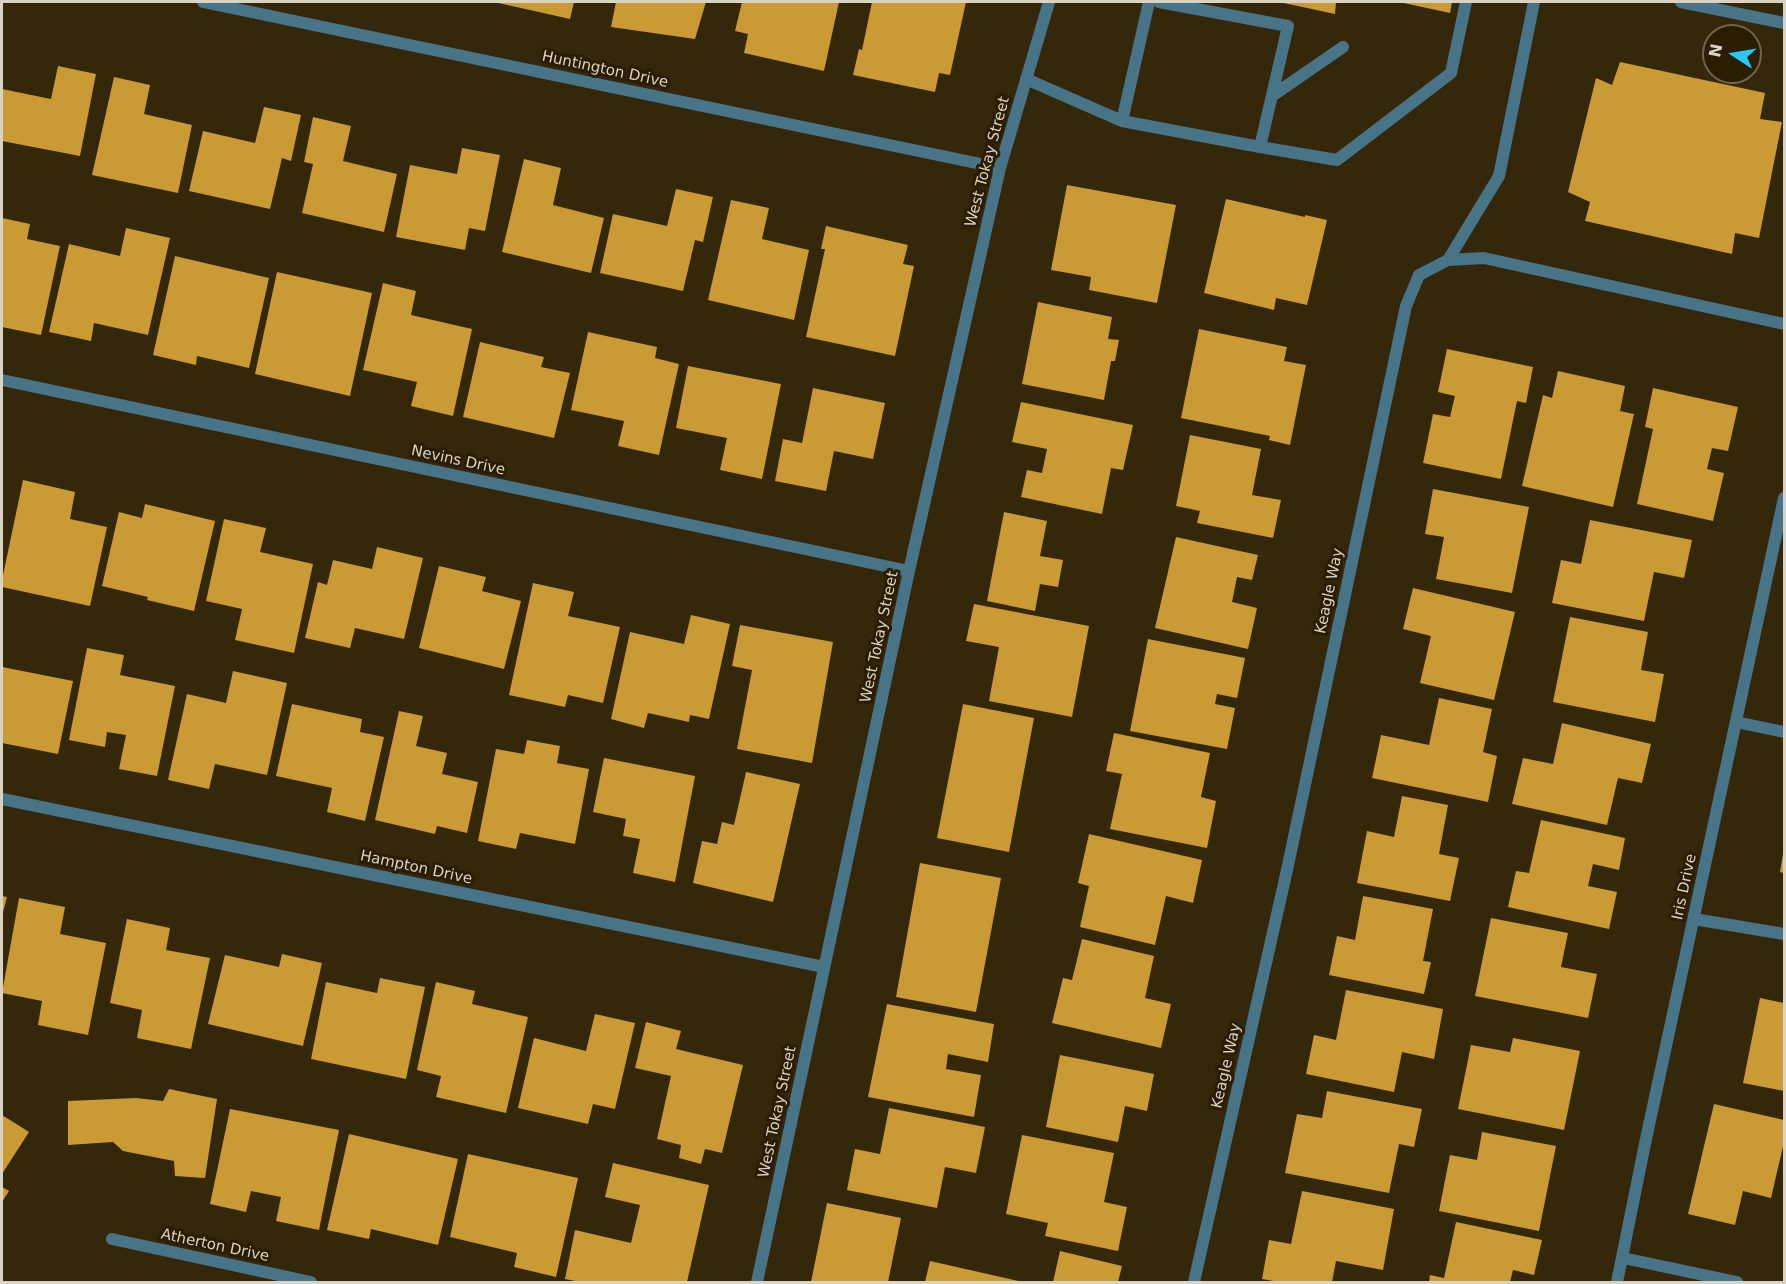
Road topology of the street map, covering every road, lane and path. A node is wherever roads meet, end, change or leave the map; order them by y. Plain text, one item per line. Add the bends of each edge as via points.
1 (203, 2) edge
2 (1049, 2) edge
3 (1149, 2) edge
4 (1159, 2) edge
5 (1466, 2) edge
6 (1534, 2) edge
7 (1681, 2) edge
8 (1785, 22) edge
9 (1343, 47) dead end
10 (1026, 79) junction
11 (1272, 96) junction
12 (1122, 121) junction
13 (1260, 147) junction
14 (1000, 168) junction
15 (1448, 260) junction
16 (1785, 324) edge
17 (2, 380) edge
18 (1785, 498) edge
19 (909, 571) junction
20 (1736, 722) junction
21 (1785, 732) edge
22 (2, 799) edge
23 (1694, 919) junction
24 (1785, 934) edge
25 (824, 967) junction
26 (112, 1239) dead end
27 (1623, 1258) junction
28 (311, 1282) edge
29 (757, 1282) edge
30 (1194, 1282) edge
31 (1617, 1282) edge
32 (1737, 1282) edge

1 - 14 street, Huntington Drive
2 - 10 street, West Tokay Street
3 - 12 street
4 - 11 street via 1288,26
5 - 13 street via 1451,73 1337,160
6 - 15 street via 1499,176
7 - 8 street
9 - 11 street
10 - 12 street
10 - 14 street, West Tokay Street
11 - 13 street
12 - 13 street
14 - 19 street, West Tokay Street
15 - 16 street, Keagle Way via 1484,258
15 - 30 street, Keagle Way via 1419,275 1406,306 1289,859
17 - 19 street, Nevins Drive
18 - 20 street, Iris Drive
19 - 25 street, West Tokay Street
20 - 21 street
20 - 23 street, Iris Drive
22 - 25 street, Hampton Drive
23 - 24 street
23 - 27 street, Iris Drive
25 - 29 street, West Tokay Street
26 - 28 street, Atherton Drive
27 - 31 street, Iris Drive
27 - 32 street

